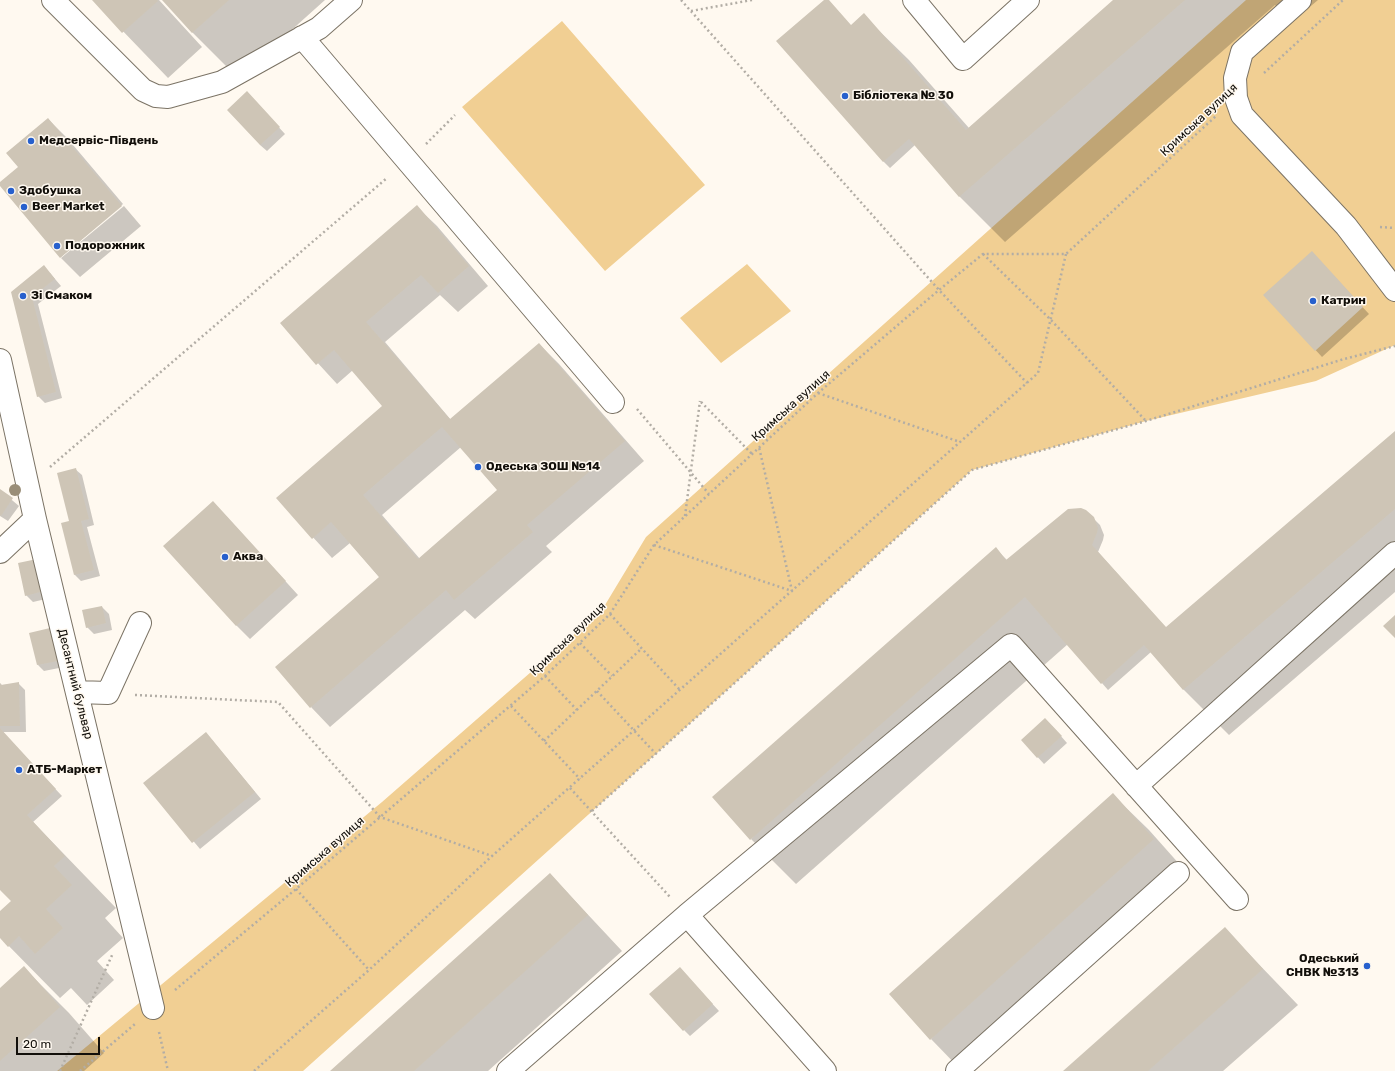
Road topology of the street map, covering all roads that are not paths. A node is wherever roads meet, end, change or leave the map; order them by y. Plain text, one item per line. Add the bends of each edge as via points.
1 (53, 0) edge
2 (351, 0) edge
3 (914, 0) edge
4 (1028, 0) edge
5 (1300, 0) edge
6 (302, 37) junction
7 (1395, 290) edge
8 (0, 360) edge
9 (613, 402) dead end
10 (36, 519) junction
11 (0, 552) edge
12 (1395, 553) edge
13 (140, 623) dead end
14 (77, 692) junction
15 (1136, 786) junction
16 (1178, 873) dead end
17 (1237, 900) dead end
18 (687, 915) junction
19 (153, 1008) road end
20 (508, 1071) edge
21 (825, 1071) edge
22 (957, 1071) edge

1 - 6 street via 130,79 143,90 168,98 222,82
2 - 6 street via 319,28
3 - 4 street via 963,58
5 - 7 street via 1242,52 1235,78 1236,98 1242,115 1346,226
6 - 9 street
8 - 10 street, Десантний бульвар
10 - 11 street
10 - 14 street, Десантний бульвар
12 - 15 street
13 - 14 street via 108,693
14 - 19 street, Десантний бульвар
15 - 17 street
15 - 18 street via 1011,645
16 - 22 street
18 - 20 street
18 - 21 street

